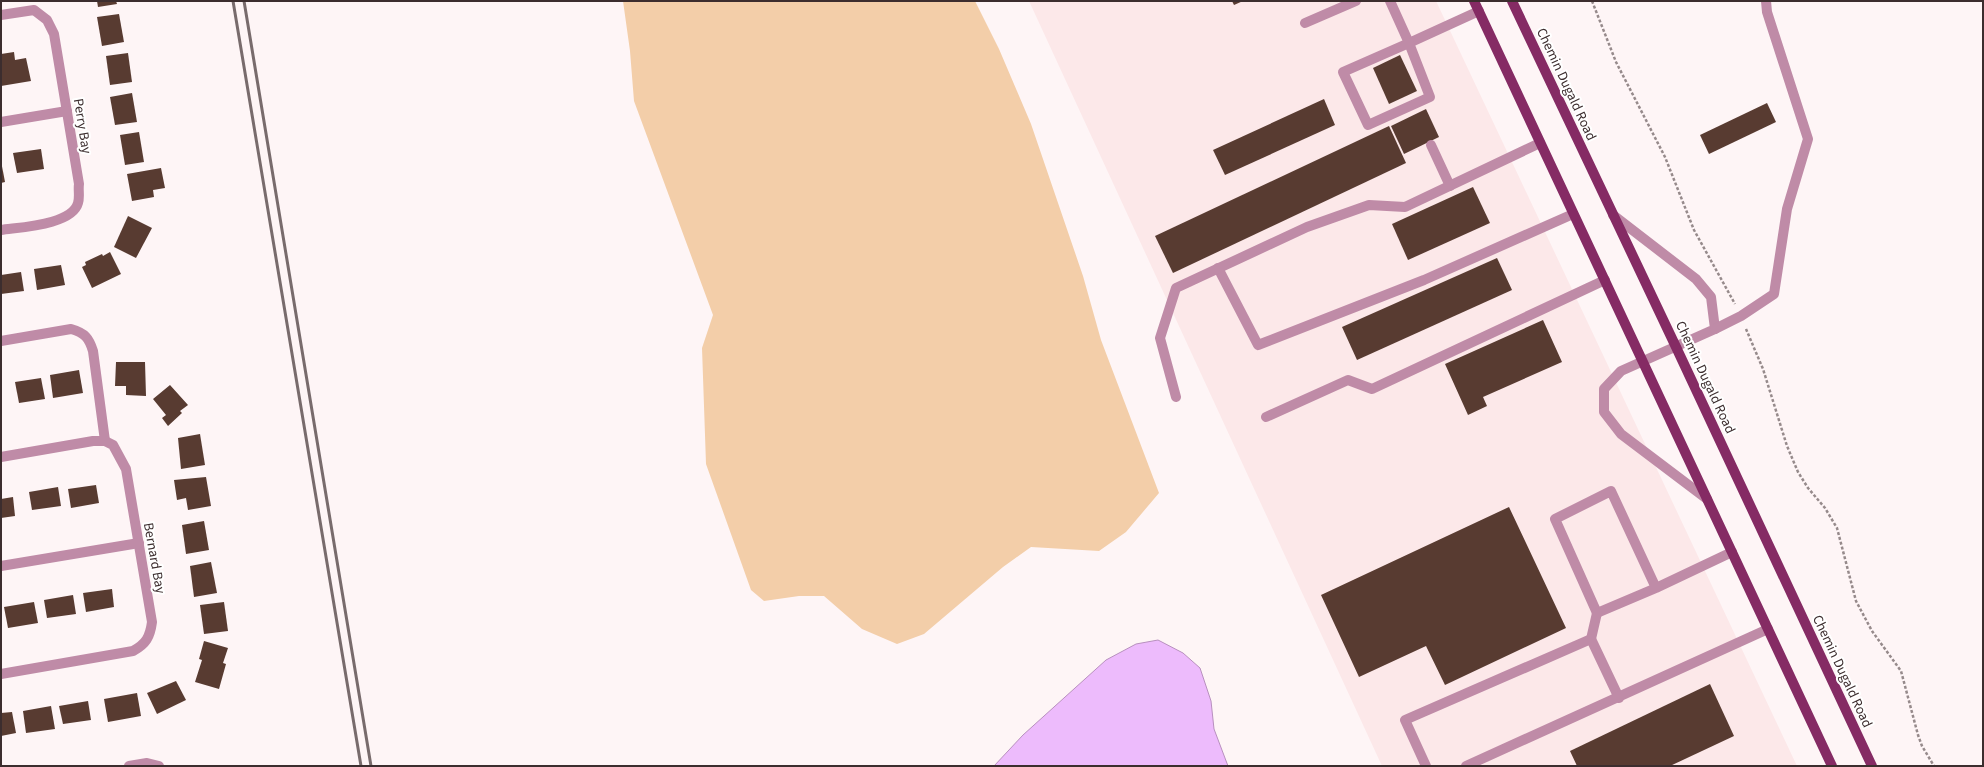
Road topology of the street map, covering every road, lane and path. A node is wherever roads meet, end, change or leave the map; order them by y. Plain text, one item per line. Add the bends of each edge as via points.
1 (1356, 1) edge
2 (1390, 1) edge
3 (1474, 1) edge
4 (1512, 1) edge
5 (1592, 1) edge
6 (1766, 1) edge
7 (33, 5) edge
8 (1479, 11) junction
9 (1, 15) edge
10 (1305, 23) dead end
11 (1409, 43) junction
12 (67, 111) junction
13 (1, 122) edge
14 (1540, 143) junction
15 (1431, 145) dead end
16 (1450, 186) junction
17 (1573, 214) junction
18 (1614, 215) junction
19 (1, 230) edge
20 (1218, 268) junction
21 (1605, 280) junction
22 (1741, 316) junction
23 (1714, 329) junction
24 (1, 341) edge
25 (1676, 347) junction
26 (1643, 361) junction
27 (1176, 397) dead end
28 (1266, 417) dead end
29 (105, 441) junction
30 (1, 457) edge
31 (1707, 499) junction
32 (139, 544) junction
33 (1732, 552) junction
34 (1, 566) edge
35 (1656, 588) junction
36 (1597, 613) junction
37 (1768, 629) junction
38 (1591, 639) junction
39 (1, 674) edge
40 (1619, 698) junction
41 (129, 766) edge
42 (159, 766) edge
43 (1426, 766) edge
44 (1466, 766) edge
45 (1832, 766) edge
46 (1872, 766) edge
47 (1934, 766) edge

1 - 10 street
2 - 11 street
3 - 8 main road
4 - 18 main road, Chemin Dugald Road
5 - 22 path via 1616,62 1665,157 1694,230
6 - 22 street via 1767,12 1808,139 1787,209 1774,294
7 - 9 street, Perry Bay
7 - 12 street, Perry Bay via 47,20 54,34
8 - 11 street
8 - 14 main road
11 - 11 street via 1343,72 1368,125 1430,97
12 - 13 street
12 - 19 street, Perry Bay via 79,184 78,203 73,212 62,220
14 - 16 street
14 - 17 main road
15 - 16 street
16 - 20 street via 1405,207 1369,205 1321,222
17 - 20 street via 1424,280 1258,345
17 - 21 main road
18 - 23 street via 1696,279 1711,297
18 - 25 main road, Chemin Dugald Road
20 - 27 street via 1176,288 1160,338
21 - 26 main road
21 - 28 street via 1372,389 1348,380
22 - 23 street
22 - 47 path via 1763,369 1798,472 1837,528 1856,601 1872,632 1901,671 1918,735
23 - 25 street
24 - 29 street via 71,329 82,332 89,339 93,351
25 - 26 street
25 - 46 main road, Chemin Dugald Road
26 - 31 main road
26 - 31 street via 1620,371 1604,389 1604,412 1622,434
29 - 30 street
29 - 32 street, Bernard Bay via 113,444 126,469
31 - 33 main road
32 - 34 street
32 - 39 street, Bernard Bay via 152,622 150,635 142,646 133,651
33 - 35 street
33 - 37 main road
35 - 36 street
35 - 36 street via 1612,491 1555,519
36 - 38 street
37 - 40 street
37 - 45 main road
38 - 40 street
38 - 43 street via 1405,720
40 - 44 street
41 - 42 street via 147,763

